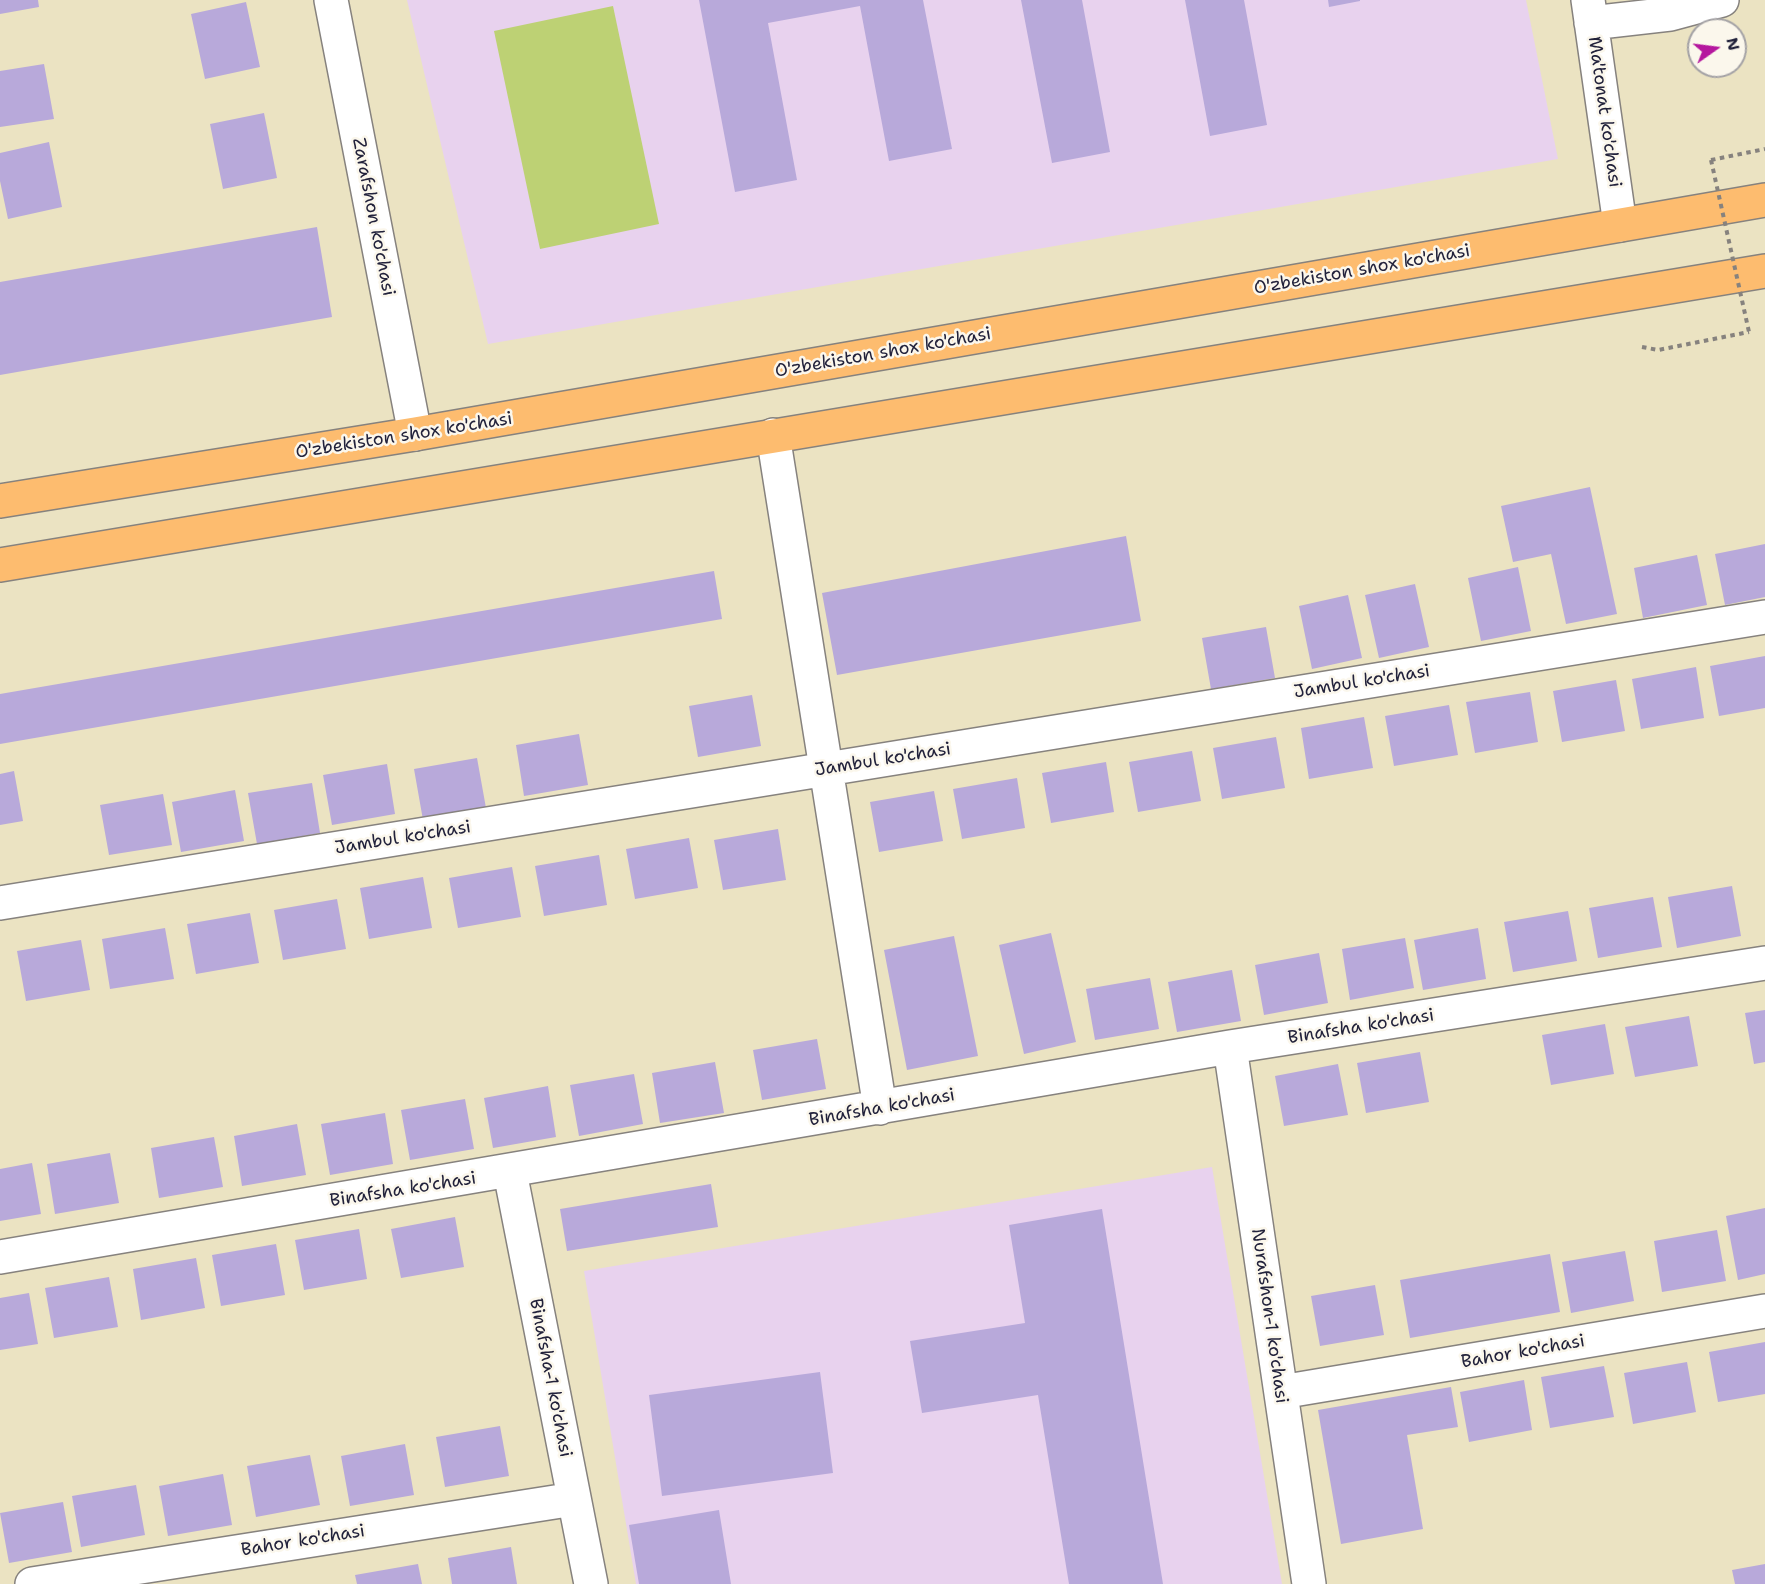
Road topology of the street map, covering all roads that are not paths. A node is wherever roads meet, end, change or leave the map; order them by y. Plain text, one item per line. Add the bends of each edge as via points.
1 (331, 0) edge
2 (1722, 0) edge
3 (1589, 12) edge
4 (1765, 200) edge
5 (1620, 225) junction
6 (1765, 271) edge
7 (415, 434) junction
8 (772, 435) junction
9 (0, 501) edge
10 (0, 565) edge
11 (1765, 617) edge
12 (826, 769) junction
13 (0, 903) edge
14 (1765, 963) edge
15 (1230, 1047) junction
16 (880, 1108) junction
17 (510, 1172) junction
18 (0, 1257) edge
19 (1765, 1311) edge
20 (1281, 1392) junction
21 (574, 1499) junction
22 (32, 1584) edge
23 (591, 1584) edge
24 (1309, 1584) edge

1 - 7 street, Zarafshon ko'chasi
2 - 3 street via 1670,14
3 - 5 street, Ma'tonat ko'chasi
4 - 5 main road, O'zbekiston shox ko'chasi
5 - 7 main road, O'zbekiston shox ko'chasi
6 - 8 main road
7 - 9 main road, O'zbekiston shox ko'chasi
8 - 10 main road
8 - 12 street
11 - 12 street, Jambul ko'chasi
12 - 13 street, Jambul ko'chasi
12 - 16 street
14 - 15 street, Binafsha ko'chasi
15 - 16 street, Binafsha ko'chasi
15 - 20 street, Nurafshon-1 ko'chasi
16 - 17 street, Binafsha ko'chasi
17 - 18 street, Binafsha ko'chasi
17 - 21 street, Binafsha-1 ko'chasi
19 - 20 street, Bahor ko'chasi
20 - 24 street, Nurafshon-1 ko'chasi
21 - 22 street, Bahor ko'chasi
21 - 23 street, Binafsha-1 ko'chasi

